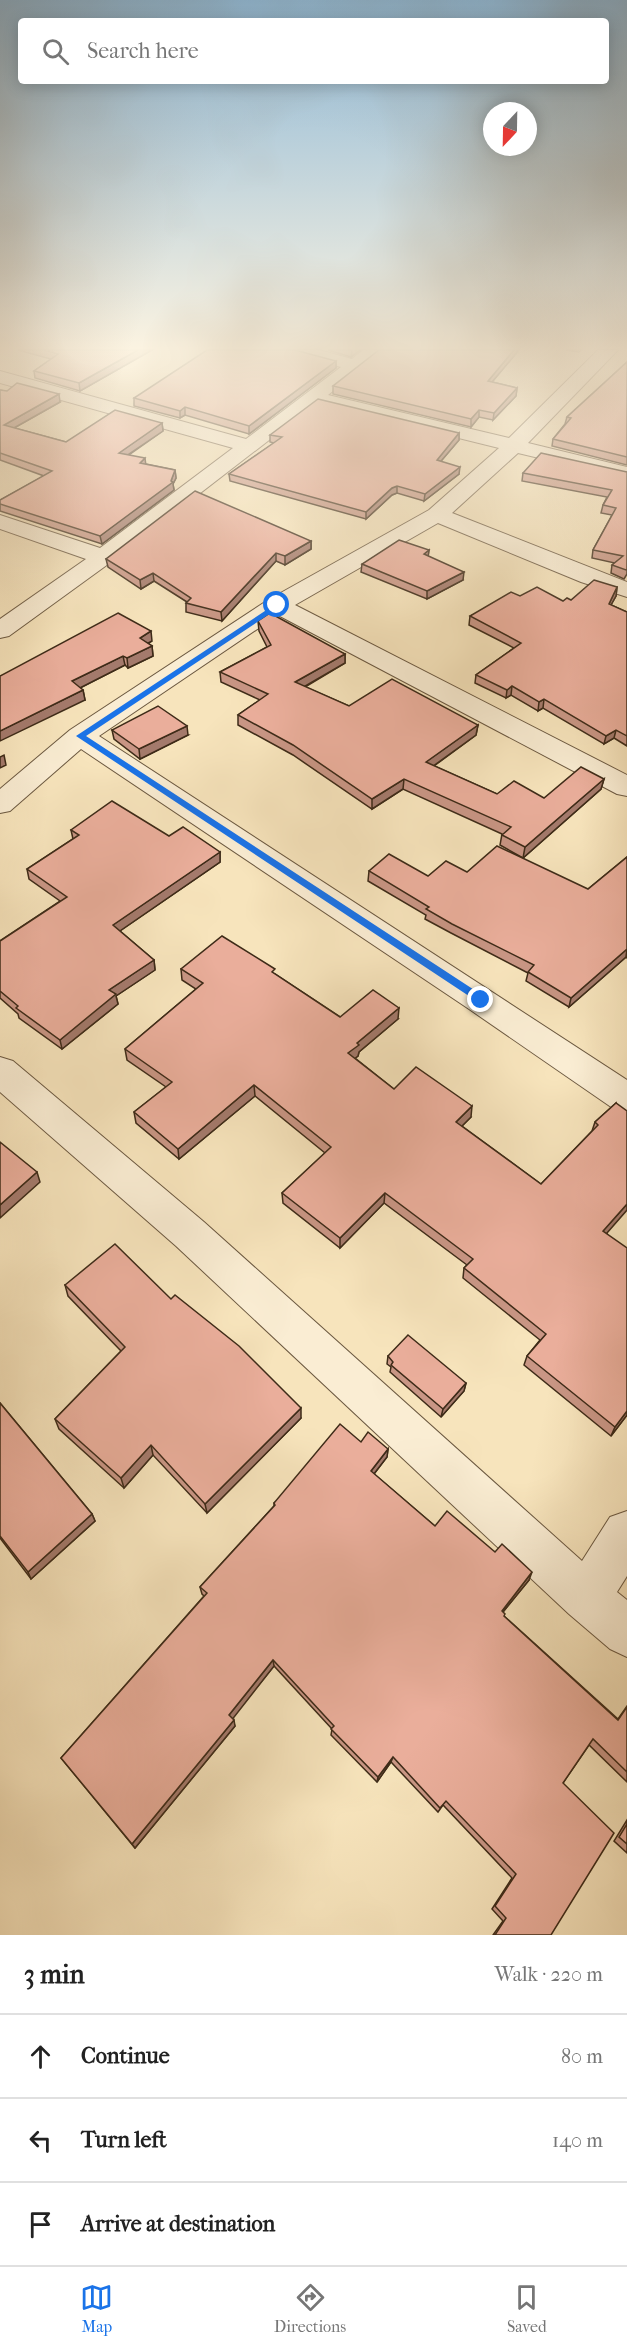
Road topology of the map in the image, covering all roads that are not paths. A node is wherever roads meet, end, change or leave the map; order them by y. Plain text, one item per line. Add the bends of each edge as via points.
1 (228, 440) edge
2 (257, 440) edge
3 (485, 440) edge
4 (519, 440) edge
5 (249, 446) junction
6 (512, 447) junction
7 (627, 473) edge
8 (437, 515) junction
9 (0, 522) edge
10 (103, 557) junction
11 (627, 590) edge
12 (277, 605) junction
13 (0, 631) edge
14 (80, 736) junction
15 (627, 787) edge
16 (0, 804) edge
17 (0, 1071) edge
18 (627, 1099) edge
19 (627, 1533) edge
20 (586, 1597) junction
21 (627, 1632) edge

1 - 5 street
2 - 5 street
3 - 6 street
4 - 6 street
5 - 10 street
6 - 7 street
6 - 8 street
8 - 11 street
8 - 12 street
9 - 10 street
10 - 13 street
12 - 14 street
12 - 15 street
14 - 16 street
14 - 18 street
17 - 20 street via 190,1234
19 - 20 street
20 - 21 street

